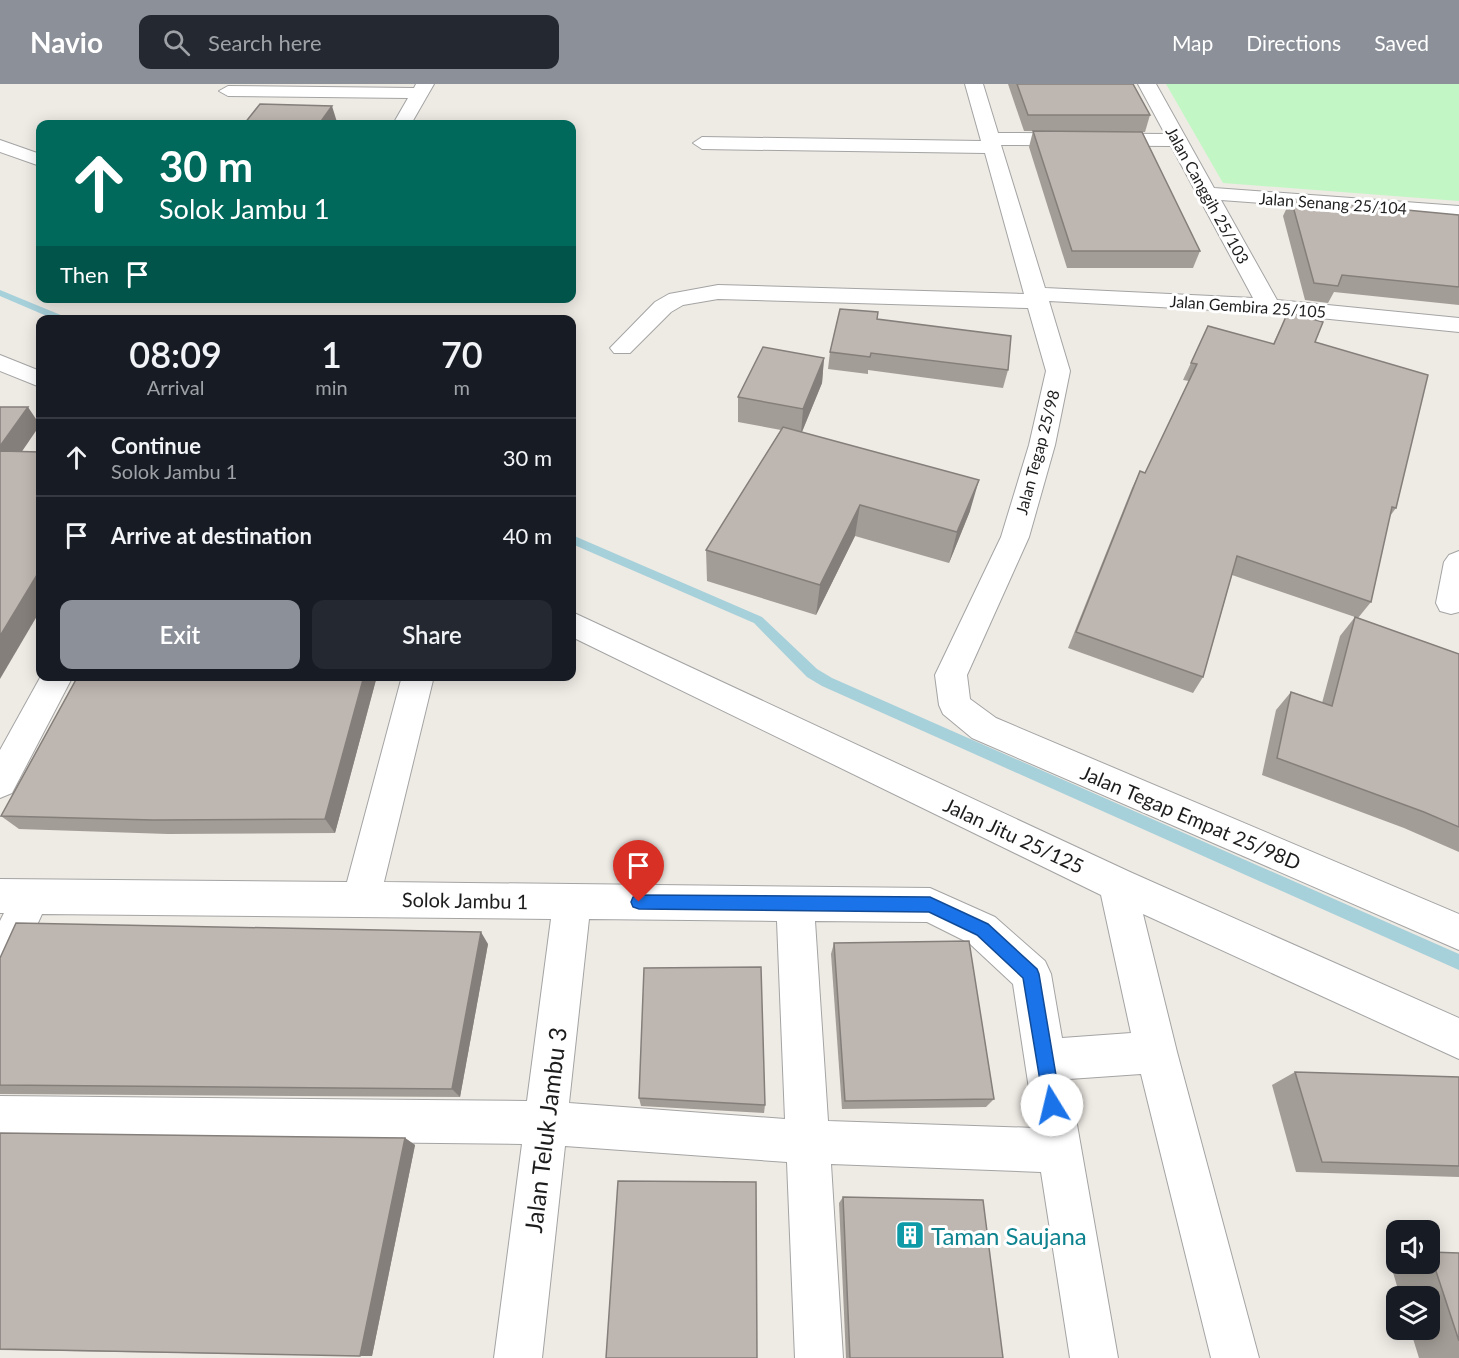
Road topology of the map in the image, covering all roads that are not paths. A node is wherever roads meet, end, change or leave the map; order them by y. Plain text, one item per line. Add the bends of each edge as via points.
1 (974, 84) edge
2 (1147, 84) edge
3 (422, 89) edge
4 (228, 90) dead end
5 (404, 120) edge
6 (1178, 140) junction
7 (702, 143) dead end
8 (991, 143) junction
9 (0, 146) edge
10 (36, 159) edge
11 (1206, 193) junction
12 (1459, 212) edge
13 (1037, 297) junction
14 (1269, 306) junction
15 (1459, 325) edge
16 (622, 348) dead end
17 (0, 362) edge
18 (36, 378) edge
19 (1459, 562) edge
20 (1451, 603) dead end
21 (576, 626) edge
22 (951, 675) joint
23 (54, 681) edge
24 (417, 681) edge
25 (0, 783) edge
26 (1117, 884) junction
27 (16, 896) edge
28 (362, 899) junction
29 (572, 901) junction
30 (795, 904) junction
31 (1459, 932) edge
32 (0, 963) edge
33 (1459, 1039) edge
34 (1156, 1052) junction
35 (1045, 1060) junction
36 (0, 1117) edge
37 (546, 1123) junction
38 (808, 1142) junction
39 (1060, 1151) junction
40 (518, 1358) edge
41 (819, 1358) edge
42 (1094, 1358) edge
43 (1235, 1358) edge

1 - 8 street, Jalan Tegap 25/98
2 - 6 street, Jalan Canggih 25/103
3 - 4 street
3 - 5 street
6 - 8 street
6 - 11 street, Jalan Canggih 25/103
7 - 8 street
8 - 13 street, Jalan Tegap 25/98
9 - 10 street
11 - 12 street, Jalan Senang 25/104
11 - 14 street, Jalan Canggih 25/103
13 - 14 street, Jalan Gembira 25/105
13 - 16 street, Jalan Gembira 25/105 via 718,292 677,299 663,307
13 - 22 street, Jalan Tegap 25/98 via 1058,371 1042,445 1015,537
14 - 15 street, Jalan Gembira 25/105
17 - 18 street
19 - 20 street
21 - 26 street, Jalan Jitu 25/125
22 - 31 street, Jalan Tegap Empat 25/98D via 955,705 984,728
23 - 25 street
24 - 28 street
26 - 33 street, Jalan Jitu 25/125
26 - 34 street
27 - 28 street, Solok Jambu 1
27 - 32 street
28 - 29 street, Solok Jambu 1
29 - 30 street, Solok Jambu 1
29 - 37 street, Jalan Teluk Jambu 3
30 - 35 street, Solok Jambu 1 via 930,905 982,930 1031,974
30 - 38 street
34 - 35 street
34 - 43 street
35 - 39 street
36 - 37 street
37 - 38 street
37 - 40 street, Jalan Teluk Jambu 3
38 - 39 street
38 - 41 street
39 - 42 street

